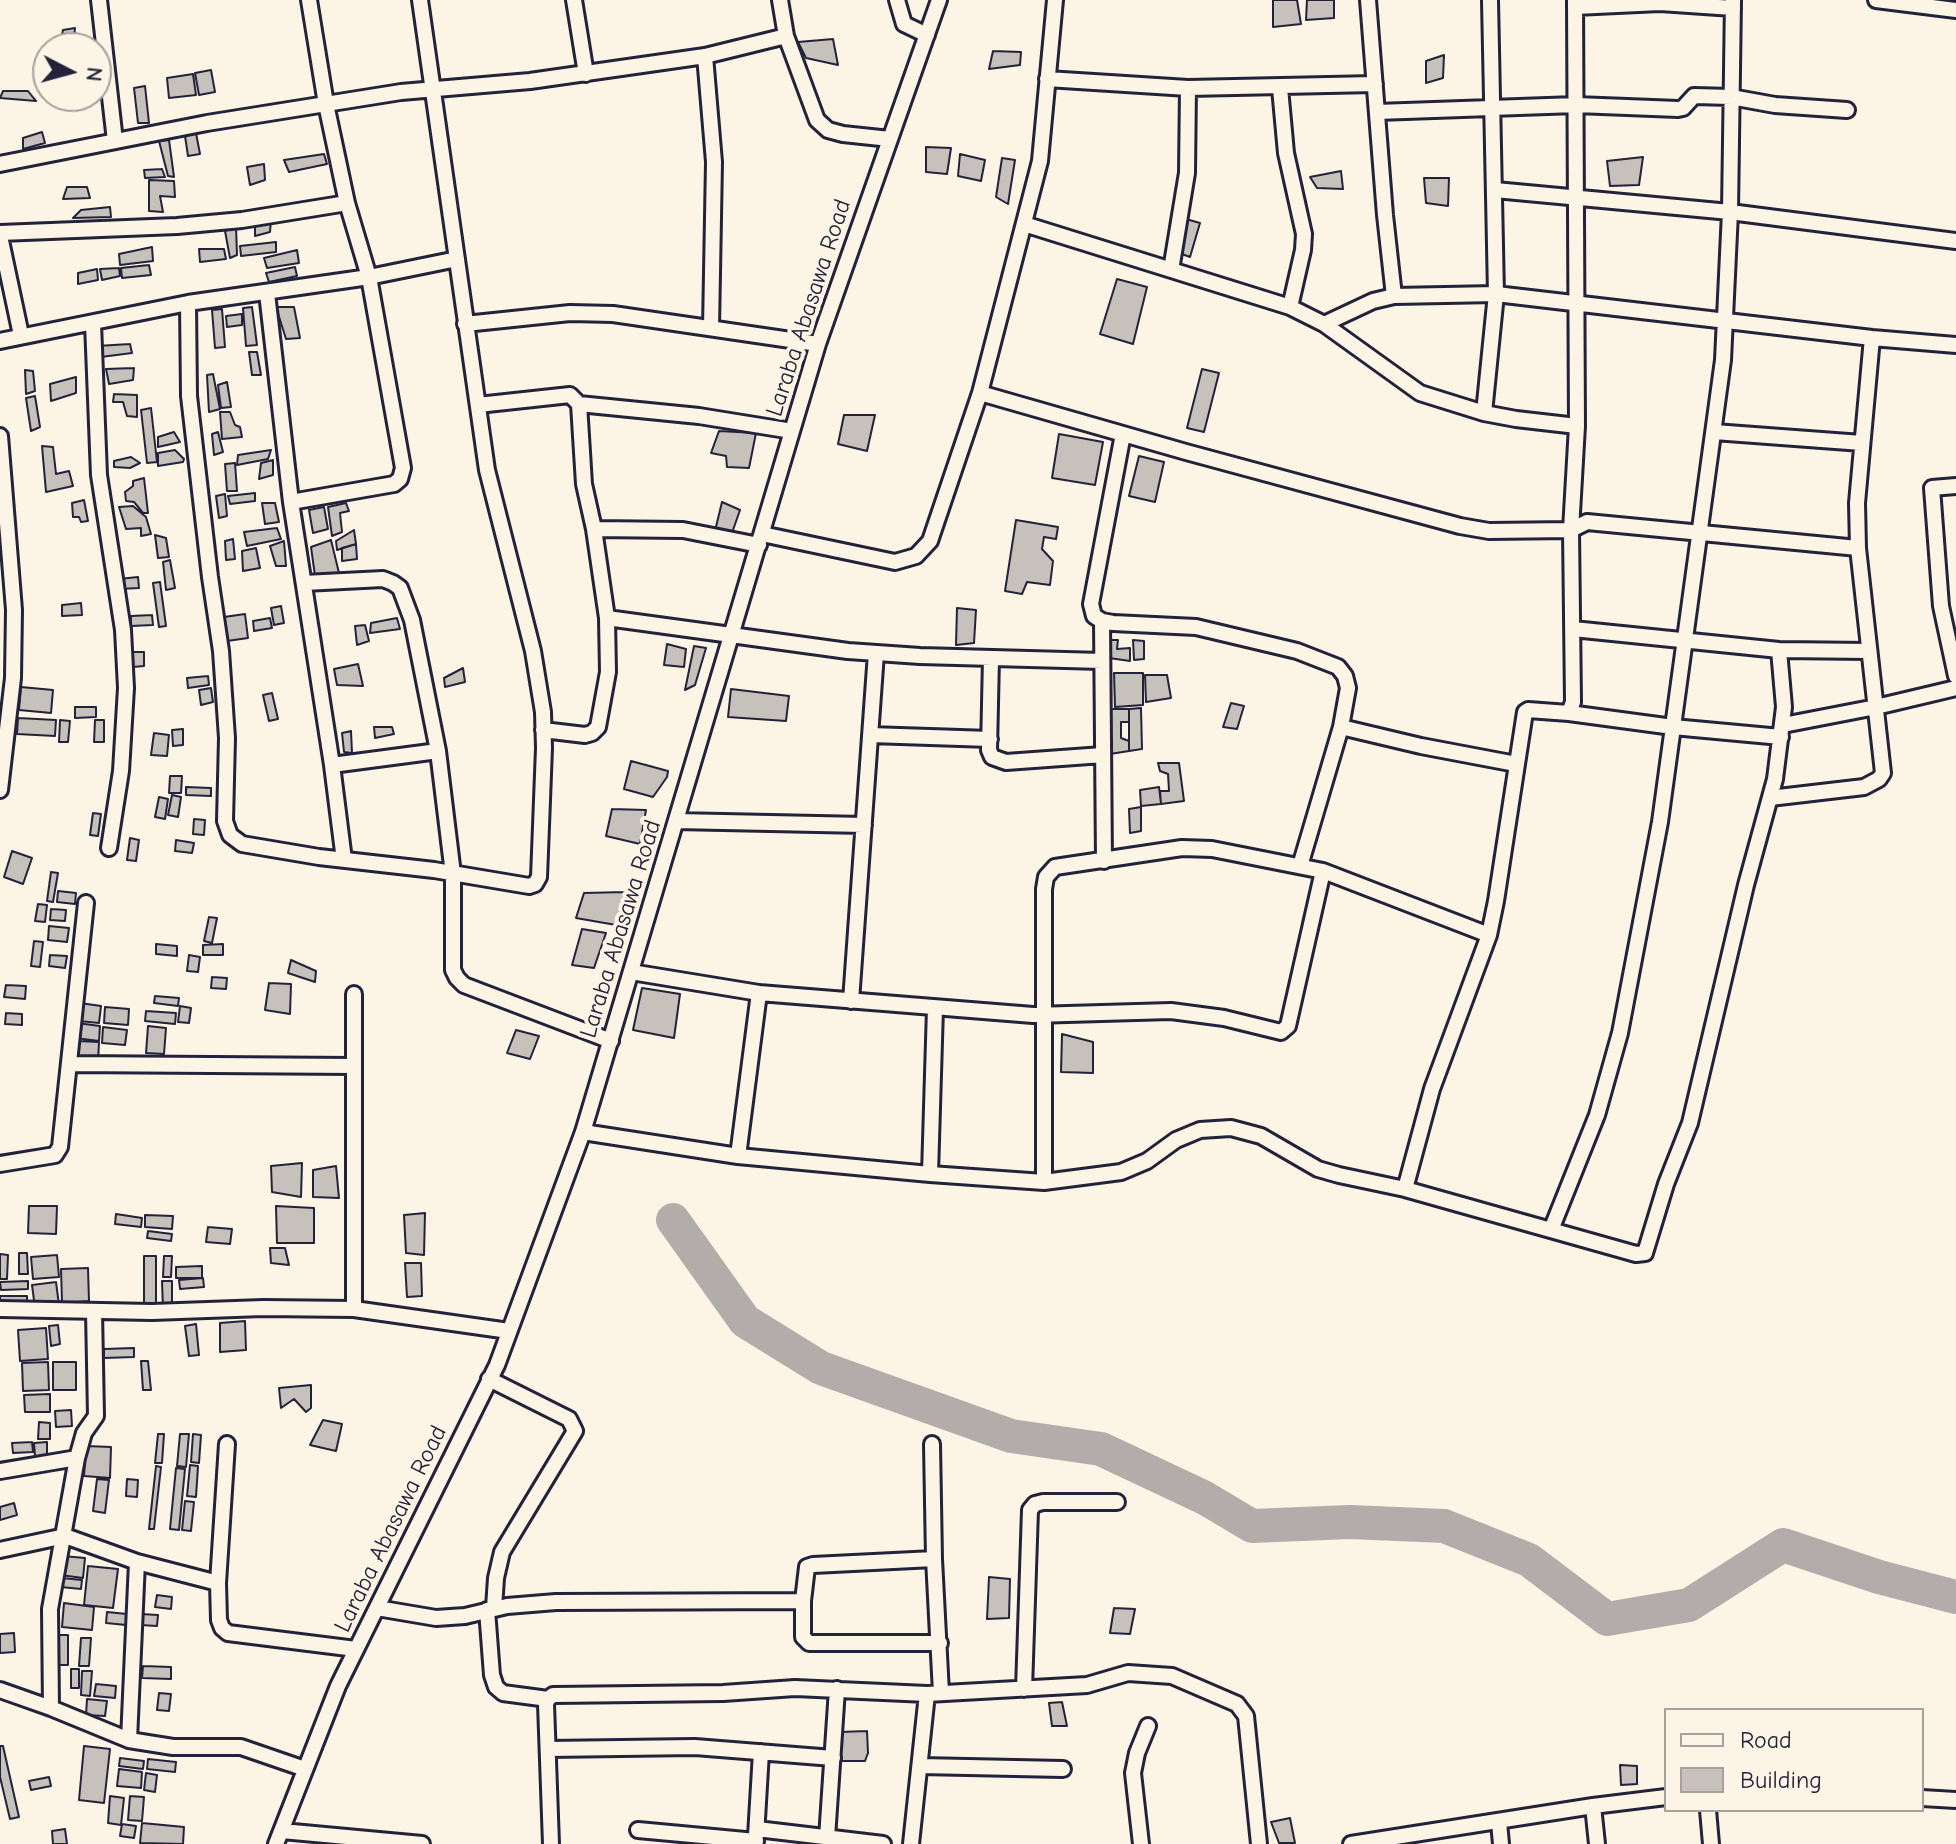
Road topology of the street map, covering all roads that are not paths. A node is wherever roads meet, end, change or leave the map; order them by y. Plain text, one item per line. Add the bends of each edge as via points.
1 (99, 0) edge
2 (309, 0) edge
3 (420, 0) edge
4 (574, 0) edge
5 (780, 0) edge
6 (897, 0) edge
7 (939, 0) edge
8 (1055, 0) edge
9 (1368, 0) edge
10 (1490, 0) edge
11 (1876, 0) edge
12 (1575, 4) edge
13 (1733, 4) edge
14 (1956, 10) edge
15 (927, 35) junction
16 (786, 36) junction
17 (705, 56) junction
18 (586, 74) junction
19 (1047, 79) junction
20 (1375, 84) junction
21 (433, 88) junction
22 (1188, 88) junction
23 (1280, 88) junction
24 (1731, 97) junction
25 (326, 104) junction
26 (1576, 105) junction
27 (1493, 106) junction
28 (1847, 110) dead end
29 (1377, 112) junction
30 (890, 139) junction
31 (115, 141) junction
32 (0, 164) edge
33 (1495, 190) junction
34 (1576, 196) junction
35 (347, 203) junction
36 (1730, 212) junction
37 (1024, 224) junction
38 (0, 234) edge
39 (1956, 241) edge
40 (457, 259) junction
41 (1171, 270) junction
42 (369, 277) junction
43 (267, 293) junction
44 (1496, 294) junction
45 (1394, 296) junction
46 (1577, 302) junction
47 (188, 303) junction
48 (1290, 307) junction
49 (1725, 321) junction
50 (93, 323) junction
51 (465, 324) junction
52 (1324, 324) junction
53 (711, 328) junction
54 (21, 335) junction
55 (1872, 338) junction
56 (0, 341) edge
57 (818, 344) junction
58 (1956, 345) edge
59 (980, 393) junction
60 (579, 404) junction
61 (478, 405) junction
62 (1484, 413) junction
63 (1577, 426) junction
64 (792, 431) junction
65 (1714, 432) junction
66 (1123, 434) junction
67 (0, 436) edge
68 (1862, 443) junction
69 (1956, 486) edge
70 (291, 502) junction
71 (594, 529) junction
72 (1571, 530) junction
73 (1701, 532) junction
74 (760, 539) junction
75 (1858, 548) junction
76 (304, 583) junction
77 (607, 618) junction
78 (1102, 621) junction
79 (1573, 629) junction
80 (732, 635) junction
81 (1685, 642) junction
82 (1779, 650) junction
83 (1869, 651) junction
84 (876, 653) junction
85 (991, 658) junction
86 (1102, 661) junction
87 (1956, 676) edge
88 (1956, 688) edge
89 (1876, 707) junction
90 (1569, 713) junction
91 (1341, 727) junction
92 (1673, 727) junction
93 (543, 730) junction
94 (1782, 731) junction
95 (870, 735) junction
96 (990, 739) junction
97 (438, 751) junction
98 (1103, 755) junction
99 (1516, 764) junction
100 (332, 765) junction
101 (0, 790) edge
102 (1770, 798) junction
103 (676, 821) junction
104 (864, 825) junction
105 (109, 848) dead end
106 (344, 860) junction
107 (1104, 861) junction
108 (1300, 866) junction
109 (1323, 871) junction
110 (453, 874) junction
111 (86, 903) dead end
112 (1489, 935) junction
113 (631, 972) junction
114 (759, 993) junction
115 (354, 994) dead end
116 (851, 1001) junction
117 (935, 1008) junction
118 (1044, 1014) junction
119 (611, 1041) junction
120 (69, 1064) junction
121 (354, 1066) junction
122 (583, 1132) junction
123 (738, 1156) junction
124 (0, 1164) edge
125 (930, 1174) junction
126 (1044, 1182) junction
127 (1405, 1189) junction
128 (1551, 1230) junction
129 (0, 1309) edge
130 (354, 1309) junction
131 (94, 1311) junction
132 (509, 1331) junction
133 (489, 1379) junction
134 (227, 1444) dead end
135 (932, 1444) dead end
136 (77, 1458) junction
137 (0, 1471) edge
138 (1117, 1502) dead end
139 (65, 1536) junction
140 (0, 1550) edge
141 (934, 1559) junction
142 (137, 1562) junction
143 (218, 1583) junction
144 (803, 1601) junction
145 (377, 1608) junction
146 (490, 1609) junction
147 (940, 1643) junction
148 (356, 1649) junction
149 (837, 1689) junction
150 (1024, 1689) junction
151 (0, 1690) edge
152 (934, 1694) junction
153 (548, 1699) junction
154 (51, 1708) junction
155 (1148, 1726) dead end
156 (129, 1740) junction
157 (548, 1749) junction
158 (761, 1752) junction
159 (833, 1758) junction
160 (920, 1766) junction
161 (305, 1769) junction
162 (1063, 1769) dead end
163 (1664, 1797) edge
164 (1924, 1798) edge
165 (1956, 1800) edge
166 (1593, 1806) junction
167 (1708, 1812) edge
168 (1499, 1822) junction
169 (638, 1830) dead end
170 (279, 1837) edge
171 (756, 1838) edge
172 (827, 1838) junction
173 (422, 1844) edge
174 (551, 1844) edge
175 (882, 1844) edge
176 (911, 1844) edge
177 (1141, 1844) edge
178 (1259, 1844) edge
179 (1355, 1844) edge
180 (1501, 1844) edge
181 (1597, 1844) edge
182 (1711, 1844) edge

1 - 31 street
2 - 25 street
3 - 21 street
4 - 18 street
5 - 16 street
6 - 15 street via 904,24
7 - 15 street, Laraba Abasawa Road
8 - 19 street
9 - 20 street
10 - 27 street
11 - 14 street
12 - 13 street
12 - 26 street
13 - 24 street
15 - 30 street, Laraba Abasawa Road
16 - 17 street
16 - 30 street via 817,120 843,134
17 - 18 street
17 - 53 street via 714,162
18 - 21 street
19 - 22 street
19 - 37 street via 1040,161
20 - 23 street
20 - 29 street
21 - 25 street
21 - 40 street
22 - 23 street
22 - 41 street via 1187,173
23 - 48 street via 1286,153 1304,234
24 - 26 street via 1694,96 1678,109
24 - 28 street
24 - 36 street
25 - 31 street
25 - 35 street
26 - 27 street
26 - 34 street
27 - 29 street
27 - 33 street
29 - 45 street
30 - 57 street, Laraba Abasawa Road
31 - 32 street
33 - 34 street
33 - 44 street
34 - 36 street
34 - 46 street
35 - 38 street via 177,226
35 - 42 street
36 - 39 street
36 - 49 street
37 - 41 street
37 - 59 street
38 - 54 street
40 - 42 street
40 - 51 street
41 - 48 street
42 - 43 street
42 - 70 street via 403,457 400,479
43 - 47 street
43 - 70 street
44 - 45 street
44 - 46 street
44 - 62 street
45 - 52 street
46 - 49 street
46 - 63 street
47 - 50 street
47 - 106 street via 195,462 221,651 225,821 230,835 242,844
48 - 52 street
49 - 55 street
49 - 65 street
50 - 54 street
50 - 105 street via 99,475 123,630 126,688
51 - 53 street via 570,313
51 - 61 street
52 - 62 street via 1420,393
53 - 57 street
54 - 56 street
55 - 58 street
55 - 68 street
57 - 64 street, Laraba Abasawa Road
59 - 66 street
59 - 74 street via 940,518 916,556 895,562
60 - 61 street via 570,395
60 - 64 street
60 - 71 street via 584,484
61 - 93 street via 499,524 533,651
62 - 63 street
63 - 72 street
64 - 74 street, Laraba Abasawa Road
65 - 68 street
65 - 73 street
66 - 72 street via 1460,526 1513,532
66 - 78 street via 1091,604 1094,616
67 - 101 street via 14,610 13,678
68 - 75 street
69 - 87 street via 1932,488 1941,606
70 - 76 street
71 - 74 street via 683,530
71 - 77 street
72 - 73 street via 1587,522
72 - 79 street
73 - 75 street
73 - 81 street
74 - 80 street, Laraba Abasawa Road
75 - 83 street
76 - 97 street via 383,579 400,588 412,620
76 - 100 street
77 - 80 street
77 - 93 street via 608,672 598,727 585,735
78 - 86 street
78 - 91 street via 1196,627 1297,651 1338,667 1348,688
79 - 81 street
79 - 90 street
80 - 84 street
80 - 103 street, Laraba Abasawa Road
81 - 82 street
81 - 92 street
82 - 83 street
82 - 94 street
83 - 89 street
84 - 85 street
84 - 95 street
85 - 86 street
85 - 96 street
86 - 98 street
88 - 89 street
89 - 94 street
89 - 102 street via 1883,773 1879,779 1864,787
90 - 92 street
90 - 99 street via 1525,712
91 - 99 street
91 - 108 street
92 - 94 street
92 - 128 street via 1620,1033 1597,1115
93 - 110 street via 535,884
94 - 102 street
95 - 96 street
95 - 104 street
96 - 98 street via 992,757 1006,762
97 - 100 street
97 - 110 street
98 - 107 street
99 - 112 street
100 - 106 street
102 - 128 street via 1690,1123 1648,1249 1636,1254
103 - 104 street
103 - 113 street, Laraba Abasawa Road
104 - 116 street
106 - 110 street
107 - 108 street via 1182,848
107 - 118 street via 1055,867 1046,877
108 - 109 street
109 - 112 street
109 - 118 street via 1284,1031 1171,1011
110 - 119 street via 457,978
111 - 120 street
112 - 127 street via 1432,1089
113 - 114 street
113 - 119 street, Laraba Abasawa Road
114 - 116 street
114 - 123 street
115 - 121 street
116 - 117 street
117 - 118 street
117 - 125 street
118 - 126 street
119 - 122 street, Laraba Abasawa Road
120 - 121 street
120 - 124 street via 64,1123 55,1155
121 - 130 street
122 - 123 street
122 - 132 street, Laraba Abasawa Road
123 - 125 street
125 - 126 street
126 - 127 street via 1121,1172 1200,1130 1231,1128 1261,1136 1318,1169
127 - 128 street
129 - 131 street
130 - 131 street
130 - 132 street
131 - 136 street via 96,1416
132 - 133 street, Laraba Abasawa Road
133 - 145 street, Laraba Abasawa Road
133 - 146 street via 569,1419 575,1431 502,1552
134 - 143 street
135 - 141 street
136 - 137 street
136 - 139 street
138 - 150 street via 1043,1502 1030,1510
139 - 140 street
139 - 142 street
139 - 154 street via 49,1624
141 - 144 street via 813,1565 805,1572
141 - 147 street
142 - 143 street
142 - 156 street
143 - 148 street via 219,1620 228,1633
144 - 146 street via 556,1602
144 - 147 street via 803,1637 809,1643
145 - 146 street via 436,1618
145 - 148 street, Laraba Abasawa Road
146 - 153 street via 496,1687 503,1693
147 - 152 street
148 - 161 street, Laraba Abasawa Road
149 - 152 street
149 - 153 street
149 - 159 street
150 - 152 street
150 - 178 street via 1087,1685 1128,1673 1172,1676 1237,1704 1249,1728
151 - 154 street
152 - 160 street
153 - 157 street
154 - 156 street
155 - 177 street via 1133,1773
156 - 161 street via 173,1747 241,1747
157 - 158 street via 695,1747
157 - 174 street
158 - 159 street
158 - 171 street
159 - 172 street
160 - 162 street
160 - 176 street
161 - 170 street, Laraba Abasawa Road
163 - 166 street
164 - 165 street
166 - 168 street
166 - 181 street
167 - 182 street
168 - 179 street
168 - 180 street
169 - 171 street
170 - 173 street
171 - 172 street
172 - 175 street

